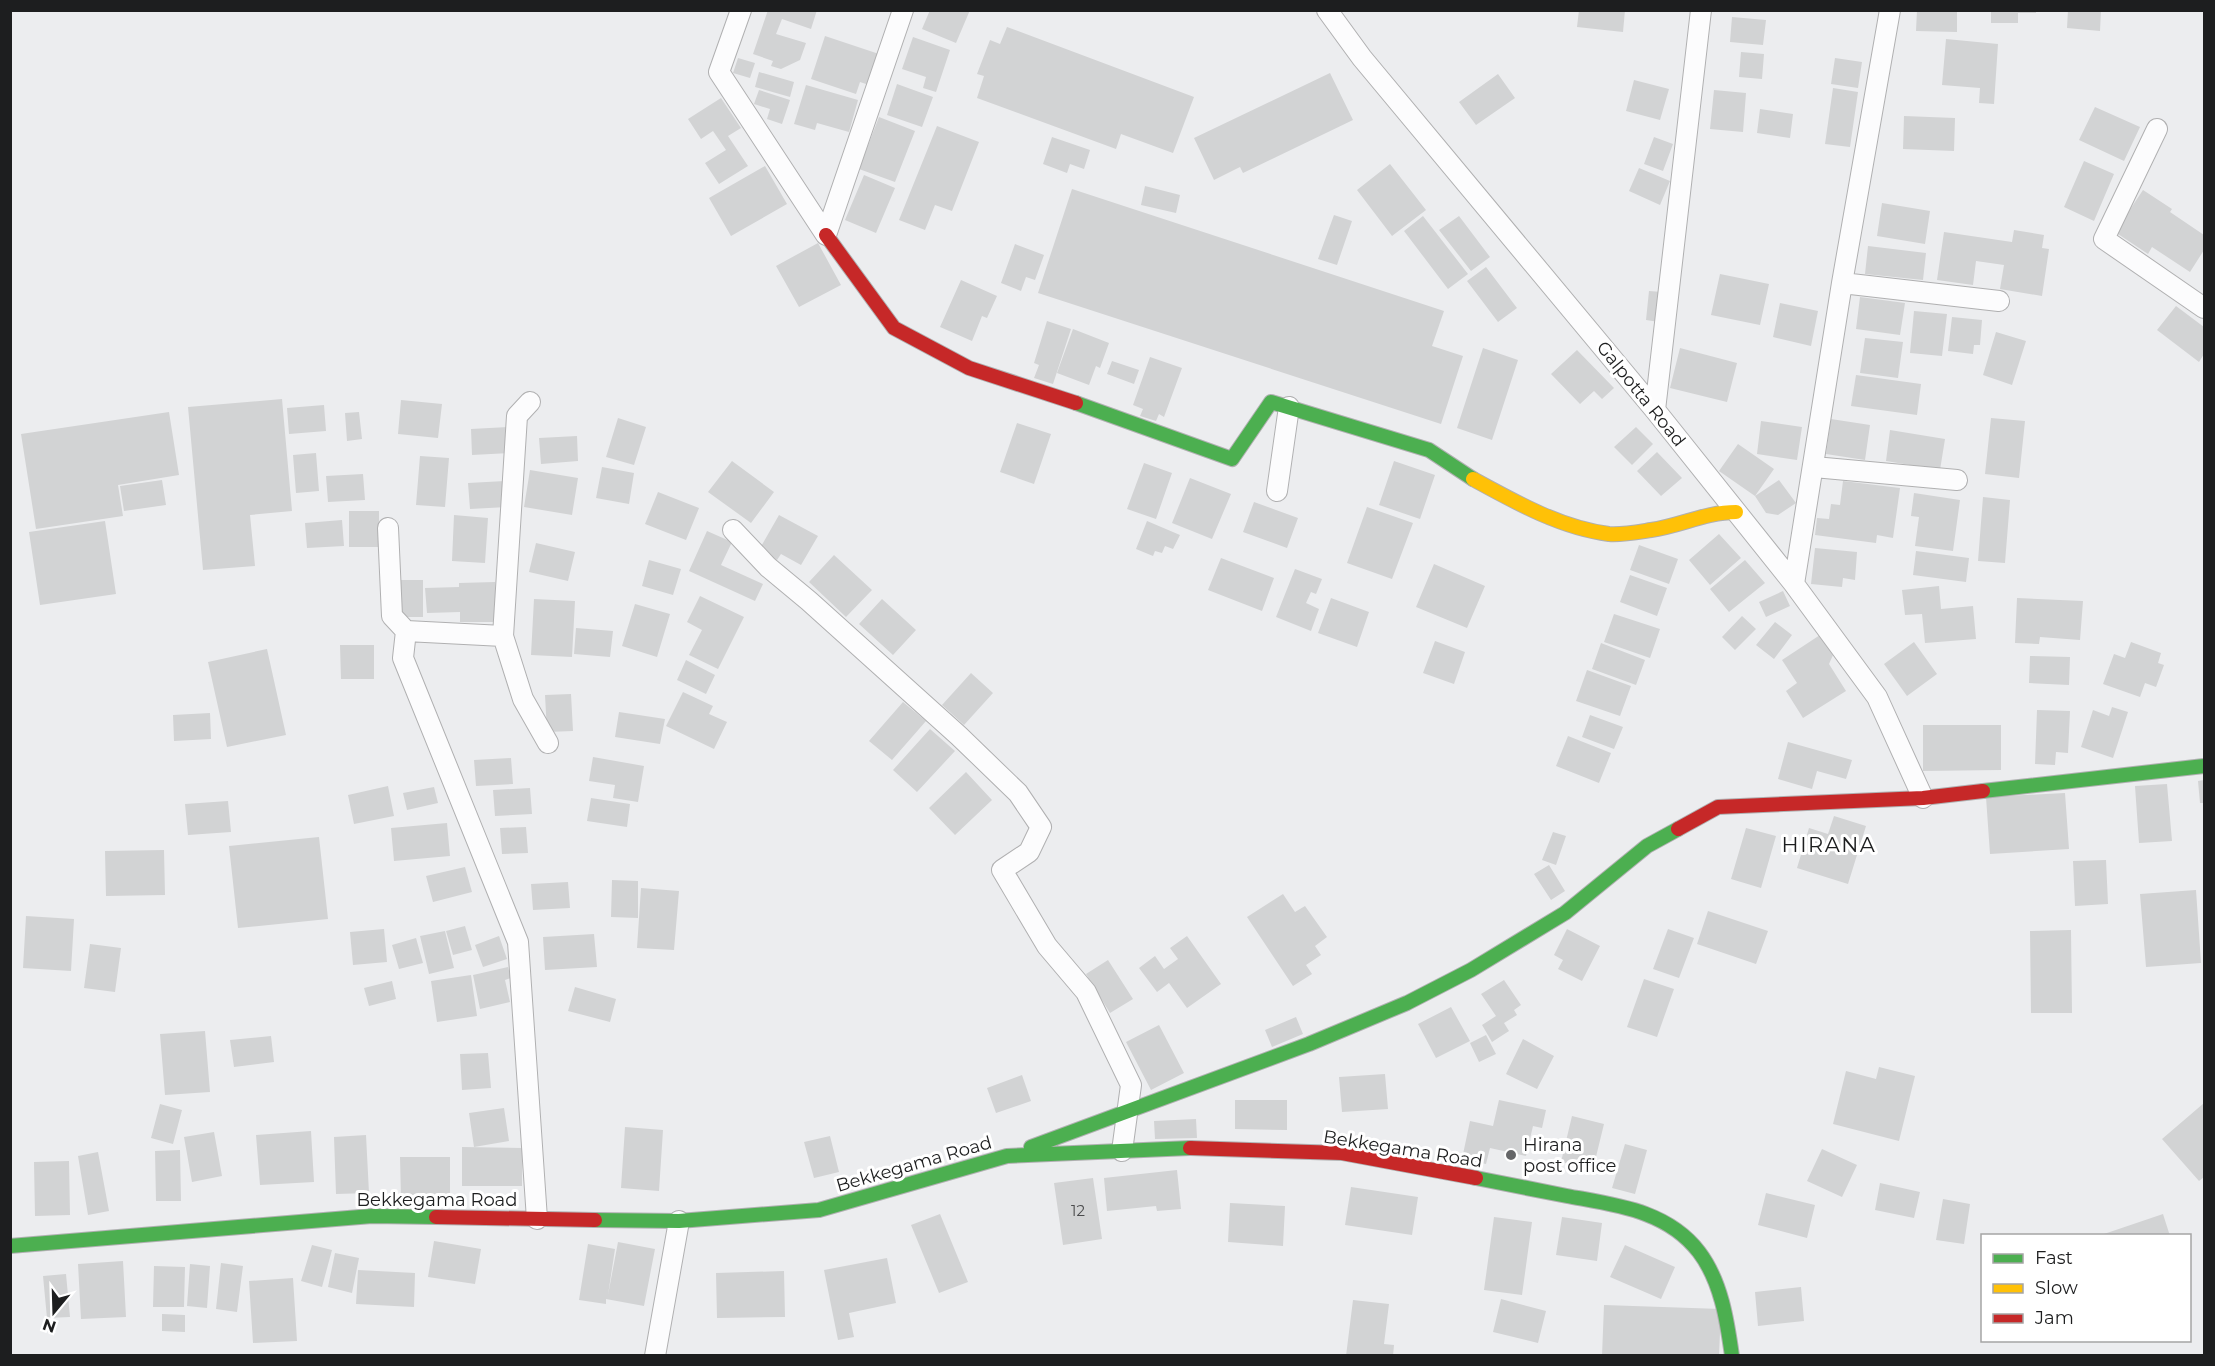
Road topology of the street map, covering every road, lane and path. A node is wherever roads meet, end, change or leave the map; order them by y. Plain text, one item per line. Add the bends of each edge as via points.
1 (741, 10) edge
2 (903, 10) edge
3 (1327, 10) edge
4 (1701, 10) edge
5 (1890, 10) edge
6 (2157, 129) dead end
7 (826, 235) junction
8 (1842, 283) junction
9 (1999, 301) dead end
10 (2205, 308) edge
11 (530, 402) dead end
12 (1289, 408) junction
13 (1655, 410) junction
14 (1814, 467) junction
15 (1957, 480) dead end
16 (1277, 491) dead end
17 (1736, 512) junction
18 (388, 528) dead end
19 (734, 530) dead end
20 (1794, 584) junction
21 (406, 630) junction
22 (503, 636) junction
23 (548, 743) dead end
24 (2205, 766) edge
25 (1923, 798) junction
26 (1129, 1111) junction
27 (1122, 1151) junction
28 (1006, 1156) junction
29 (537, 1219) junction
30 (680, 1221) junction
31 (10, 1246) edge
32 (655, 1356) edge
33 (1732, 1356) edge

1 - 7 street via 719,72
2 - 7 street
3 - 13 street, Galpotta Road
4 - 13 street
5 - 8 street
6 - 10 street via 2104,239
7 - 12 street via 894,328 969,368 1232,459 1271,402
8 - 9 street
8 - 14 street
11 - 22 street via 517,416
12 - 16 street
12 - 17 street via 1429,450 1517,503 1573,526 1611,534 1653,530 1720,512
13 - 17 street, Galpotta Road
14 - 15 street
14 - 20 street
17 - 20 street, Galpotta Road
18 - 21 street via 392,616
19 - 26 street via 768,567 1018,793 1041,827 1029,852 1002,870 1047,946 1086,993 1131,1085
20 - 25 street, Galpotta Road via 1877,698
21 - 22 street
21 - 29 street via 403,658 518,942
22 - 23 street via 523,699
24 - 25 street
25 - 26 street via 1718,807 1647,846 1565,913 1407,1003
26 - 27 street
26 - 28 street
27 - 28 street, Bekkegama Road
27 - 33 street, Bekkegama Road via 1192,1148 1342,1153 1632,1208 1675,1228 1704,1256 1726,1314
28 - 30 street, Bekkegama Road via 819,1210
29 - 30 street, Bekkegama Road
29 - 31 street, Bekkegama Road via 372,1216
30 - 32 street

